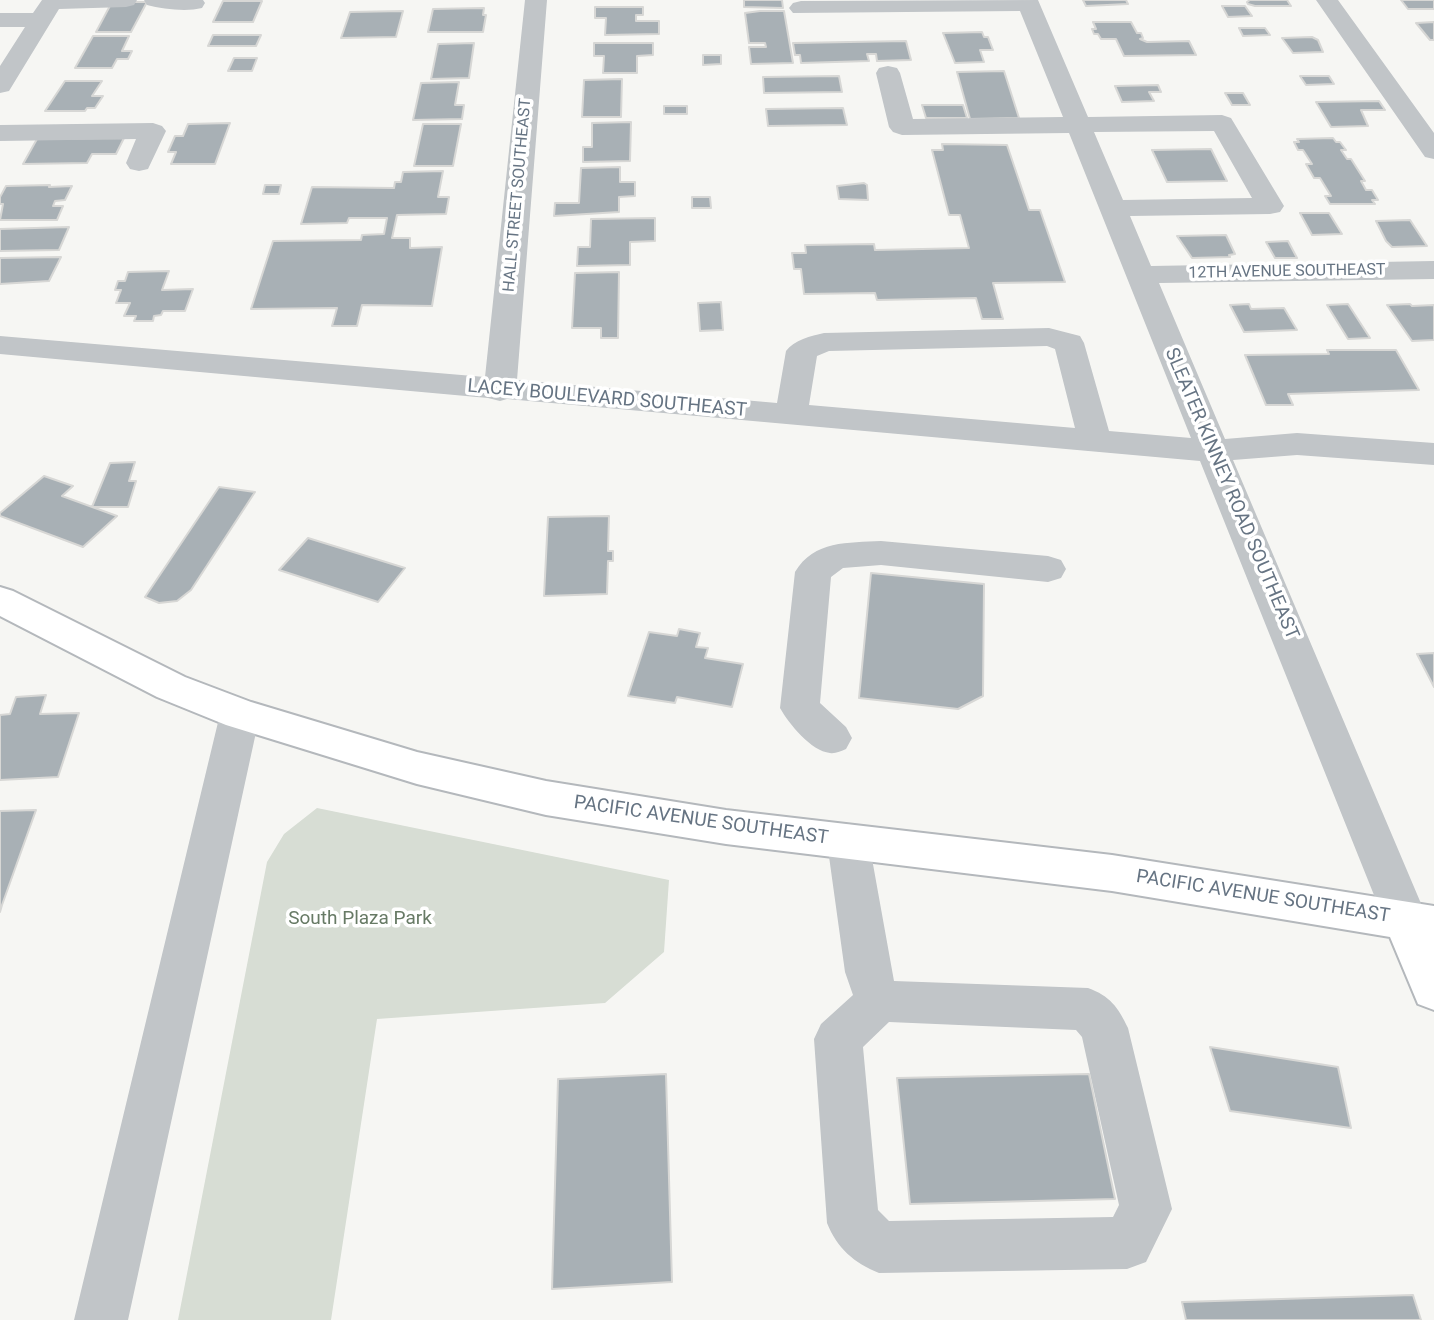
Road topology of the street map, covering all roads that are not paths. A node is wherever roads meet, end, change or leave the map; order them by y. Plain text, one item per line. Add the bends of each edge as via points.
1 (126, 0) edge
2 (155, 0) edge
3 (536, 0) edge
4 (1327, 1) edge
5 (1028, 2) edge
6 (194, 4) dead end
7 (48, 7) edge
8 (802, 8) dead end
9 (861, 11) edge
10 (0, 20) edge
11 (888, 73) dead end
12 (0, 86) edge
13 (1081, 125) junction
14 (0, 133) edge
15 (1434, 151) edge
16 (139, 163) dead end
17 (1115, 208) junction
18 (1434, 270) edge
19 (1140, 275) junction
20 (0, 345) edge
21 (500, 391) junction
22 (791, 415) junction
23 (1094, 441) junction
24 (1214, 452) junction
25 (1434, 454) edge
26 (1048, 569) dead end
27 (0, 600) edge
28 (240, 714) junction
29 (832, 738) dead end
30 (848, 842) junction
31 (1420, 923) edge
32 (1434, 989) edge
33 (879, 1001) junction
34 (102, 1320) edge

1 - 7 street
2 - 6 street
3 - 21 street, HALL STREET SOUTHEAST
4 - 15 street
5 - 9 street
5 - 13 street, SLEATER KINNEY ROAD SOUTHEAST
7 - 10 street
7 - 12 street
8 - 9 street
11 - 13 street via 902,127
13 - 17 street, SLEATER KINNEY ROAD SOUTHEAST
13 - 17 street via 1222,123 1270,206
14 - 16 street via 153,131
17 - 19 street, SLEATER KINNEY ROAD SOUTHEAST
18 - 19 street, 12TH AVENUE SOUTHEAST
19 - 24 street, SLEATER KINNEY ROAD SOUTHEAST
20 - 21 street, LACEY BOULEVARD SOUTHEAST
21 - 22 street, LACEY BOULEVARD SOUTHEAST
22 - 23 street, LACEY BOULEVARD SOUTHEAST
22 - 23 street via 802,351 824,342 1049,337 1069,343
23 - 24 street, LACEY BOULEVARD SOUTHEAST
24 - 25 street, LACEY BOULEVARD SOUTHEAST via 1297,444
24 - 31 street, SLEATER KINNEY ROAD SOUTHEAST
26 - 29 street via 881,553 834,556 813,572 800,708
27 - 28 main road, PACIFIC AVENUE SOUTHEAST via 171,687
28 - 30 main road, PACIFIC AVENUE SOUTHEAST via 417,768 546,798
28 - 34 street
30 - 31 main road, PACIFIC AVENUE SOUTHEAST via 1112,873
30 - 33 street via 867,972
31 - 32 main road, SLEATER KINNEY ROAD SOUTHEAST
33 - 33 street via 838,1039 853,1223 879,1247 1127,1243 1146,1209 1104,1028 1088,1009

